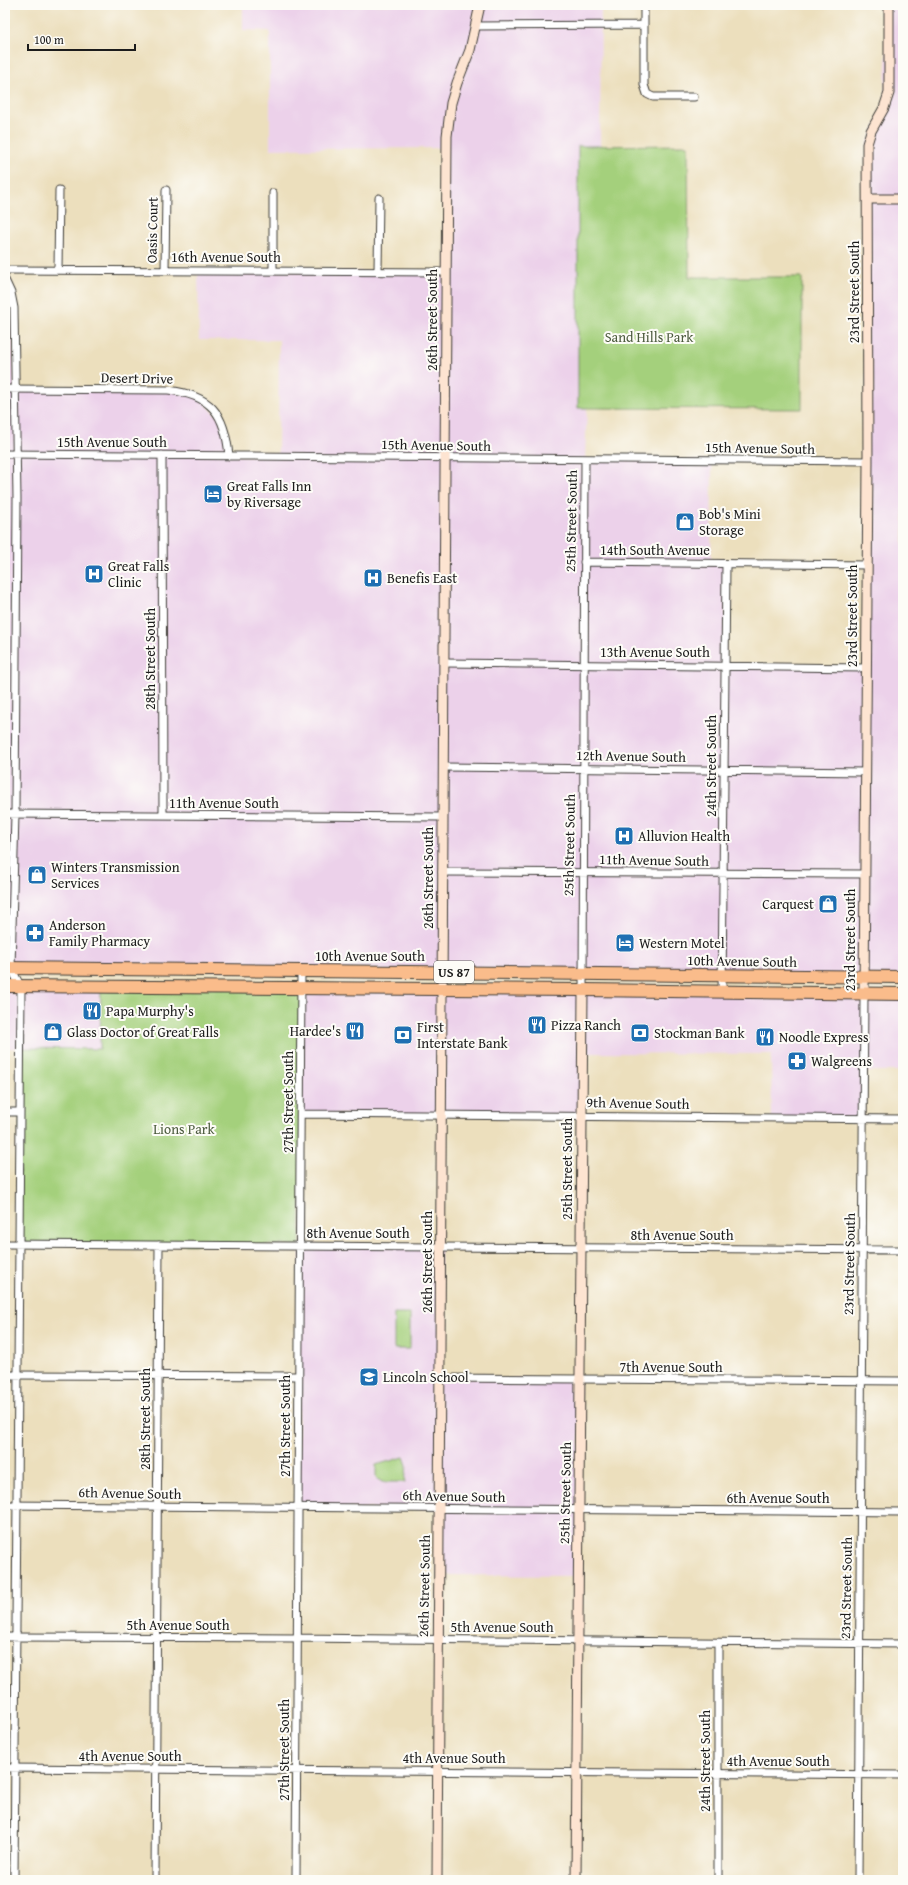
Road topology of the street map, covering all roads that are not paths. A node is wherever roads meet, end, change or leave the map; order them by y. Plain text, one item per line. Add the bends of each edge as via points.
1 (480, 5) edge
2 (644, 5) edge
3 (889, 5) edge
4 (476, 26) junction
5 (644, 26) junction
6 (694, 97) dead end
7 (59, 190) dead end
8 (166, 190) dead end
9 (273, 193) dead end
10 (379, 198) dead end
11 (868, 199) junction
12 (903, 199) edge
13 (5, 270) edge
14 (58, 270) junction
15 (165, 271) junction
16 (273, 271) junction
17 (378, 271) junction
18 (446, 272) junction
19 (5, 280) edge
20 (5, 390) edge
21 (15, 390) junction
22 (5, 454) edge
23 (15, 454) junction
24 (162, 455) junction
25 (229, 456) junction
26 (445, 458) junction
27 (586, 459) junction
28 (868, 461) junction
29 (584, 562) junction
30 (726, 564) junction
31 (867, 565) junction
32 (444, 663) junction
33 (583, 665) junction
34 (725, 666) junction
35 (866, 668) junction
36 (443, 767) junction
37 (584, 768) junction
38 (724, 770) junction
39 (866, 772) junction
40 (5, 814) edge
41 (15, 814) junction
42 (163, 815) junction
43 (442, 817) junction
44 (442, 872) junction
45 (582, 872) junction
46 (724, 874) junction
47 (865, 874) junction
48 (8, 968) edge
49 (442, 971) junction
50 (302, 972) junction
51 (582, 974) junction
52 (723, 976) junction
53 (864, 977) junction
54 (903, 977) edge
55 (5, 986) edge
56 (21, 987) junction
57 (302, 988) junction
58 (441, 989) junction
59 (582, 990) junction
60 (722, 993) junction
61 (864, 994) junction
62 (903, 994) edge
63 (5, 1112) edge
64 (19, 1112) junction
65 (301, 1114) junction
66 (442, 1115) junction
67 (582, 1116) junction
68 (863, 1118) junction
69 (903, 1119) edge
70 (5, 1244) edge
71 (18, 1244) junction
72 (159, 1245) junction
73 (300, 1245) junction
74 (441, 1246) junction
75 (581, 1247) junction
76 (863, 1249) junction
77 (903, 1250) edge
78 (158, 1375) junction
79 (5, 1376) edge
80 (18, 1376) junction
81 (298, 1376) junction
82 (440, 1378) junction
83 (580, 1380) junction
84 (861, 1381) junction
85 (903, 1381) edge
86 (5, 1505) edge
87 (16, 1506) junction
88 (157, 1507) junction
89 (298, 1508) junction
90 (439, 1508) junction
91 (579, 1510) junction
92 (860, 1511) junction
93 (903, 1512) edge
94 (5, 1637) edge
95 (16, 1637) junction
96 (156, 1638) junction
97 (298, 1638) junction
98 (437, 1640) junction
99 (577, 1640) junction
100 (718, 1643) junction
101 (859, 1644) junction
102 (903, 1644) edge
103 (5, 1768) edge
104 (15, 1768) junction
105 (155, 1769) junction
106 (437, 1770) junction
107 (297, 1771) junction
108 (577, 1771) junction
109 (718, 1774) junction
110 (860, 1774) junction
111 (903, 1775) edge
112 (14, 1880) edge
113 (155, 1880) edge
114 (296, 1880) edge
115 (437, 1880) edge
116 (576, 1880) edge
117 (718, 1880) edge
118 (858, 1880) edge

1 - 4 street, 26th Street South
2 - 5 street
3 - 11 street, 23rd Street South via 889,93 867,144
4 - 5 street
4 - 18 street, 26th Street South via 448,120
5 - 6 street via 644,85 647,94 653,97
7 - 14 street
8 - 15 street, Oasis Court
9 - 16 street
10 - 17 street
11 - 12 street
11 - 28 street, 23rd Street South
13 - 14 street, 16th Avenue South
14 - 15 street, 16th Avenue South
15 - 16 street, 16th Avenue South
16 - 17 street, 16th Avenue South
17 - 18 street, 16th Avenue South
18 - 26 street, 26th Street South
19 - 21 street via 14,308
20 - 21 street, Desert Drive
21 - 23 street
21 - 25 street, Desert Drive via 185,392 201,398 214,410 227,435
22 - 23 street, 15th Avenue South
23 - 24 street, 15th Avenue South
23 - 41 street
24 - 25 street, 15th Avenue South
24 - 42 street, 28th Street South
25 - 26 street, 15th Avenue South
26 - 27 street, 15th Avenue South
26 - 32 street, 26th Street South
27 - 28 street, 15th Avenue South
27 - 29 street, 25th Street South
28 - 31 street, 23rd Street South
29 - 30 street, 14th South Avenue
29 - 33 street, 25th Street South
30 - 31 street, 14th South Avenue
30 - 34 street, 24th Street South
31 - 35 street, 23rd Street South
32 - 33 street, 13th Avenue South
32 - 36 street, 26th Street South
33 - 34 street, 13th Avenue South
33 - 37 street, 25th Street South
34 - 35 street, 13th Avenue South
34 - 38 street, 24th Street South
35 - 39 street, 23rd Street South
36 - 37 street, 12th Avenue South
36 - 43 street, 26th Street South
37 - 38 street, 12th Avenue South
37 - 45 street, 25th Street South
38 - 39 street, 12th Avenue South
38 - 46 street, 24th Street South
39 - 47 street, 23rd Street South
40 - 41 street, 11th Avenue South
41 - 42 street, 11th Avenue South
41 - 48 street
42 - 43 street, 11th Avenue South
43 - 44 street, 26th Street South
44 - 45 street, 11th Avenue South
44 - 49 street, 26th Street South
45 - 46 street, 11th Avenue South
45 - 51 street, 25th Street South
46 - 47 street, 11th Avenue South
46 - 52 street, 24th Street South
47 - 53 street, 23rd Street South
48 - 50 highway, 10th Avenue South / US 87
48 - 56 street
49 - 50 highway, 10th Avenue South / US 87
49 - 51 highway, 10th Avenue South / US 87
49 - 58 street, 26th Street South
50 - 57 street, 27th Street South
51 - 52 highway, 10th Avenue South / US 87
51 - 59 street, 25th Street South
52 - 53 highway, 10th Avenue South / US 87
52 - 60 street, 24th Street South
53 - 54 highway, 10th Avenue South / US 87
53 - 61 street, 23rd Street South
55 - 56 highway, US 87
56 - 57 highway, US 87
56 - 64 street
57 - 58 highway, US 87
57 - 65 street, 27th Street South
58 - 59 highway, US 87
58 - 66 street, 26th Street South
59 - 60 highway, US 87
59 - 67 street, 25th Street South
60 - 61 highway, US 87
61 - 62 highway, US 87
61 - 68 street, 23rd Street South
63 - 64 street
64 - 71 street
65 - 66 street, 9th Avenue South
65 - 73 street, 27th Street South
66 - 67 street, 9th Avenue South
66 - 74 street, 26th Street South
67 - 68 street, 9th Avenue South
67 - 75 street, 25th Street South
68 - 69 street, 9th Avenue South
68 - 76 street, 23rd Street South
70 - 71 street, 8th Avenue South
71 - 72 street, 8th Avenue South
71 - 80 street
72 - 73 street, 8th Avenue South
72 - 78 street, 28th Street South
73 - 74 street, 8th Avenue South
73 - 81 street, 27th Street South
74 - 75 street, 8th Avenue South
74 - 82 street, 26th Street South
75 - 76 street, 8th Avenue South
75 - 83 street, 25th Street South
76 - 77 street, 8th Avenue South
76 - 84 street, 23rd Street South
78 - 80 street
78 - 81 street
78 - 88 street, 28th Street South
79 - 80 street
80 - 87 street
81 - 89 street, 27th Street South
82 - 83 street, 7th Avenue South
82 - 90 street, 26th Street South
83 - 84 street, 7th Avenue South
83 - 91 street, 25th Street South
84 - 85 street, 7th Avenue South
84 - 92 street, 23rd Street South
86 - 87 street, 6th Avenue South
87 - 88 street, 6th Avenue South
87 - 95 street
88 - 89 street, 6th Avenue South
88 - 96 street, 28th Street South
89 - 90 street, 6th Avenue South
89 - 97 street, 27th Street South
90 - 91 street, 6th Avenue South
90 - 98 street, 26th Street South
91 - 92 street, 6th Avenue South
91 - 99 street, 25th Street South
92 - 93 street, 6th Avenue South
92 - 101 street, 23rd Street South
94 - 95 street, 5th Avenue South
95 - 96 street, 5th Avenue South
95 - 104 street
96 - 97 street, 5th Avenue South
96 - 105 street, 28th Street South
97 - 98 street, 5th Avenue South
97 - 107 street, 27th Street South
98 - 99 street, 5th Avenue South
98 - 106 street, 26th Street South
99 - 100 street, 5th Avenue South
99 - 108 street, 25th Street South
100 - 101 street, 5th Avenue South
100 - 109 street, 24th Street South
101 - 102 street, 5th Avenue South
101 - 110 street, 23rd Street South
103 - 104 street, 4th Avenue South
104 - 105 street, 4th Avenue South
104 - 112 street
105 - 107 street, 4th Avenue South
105 - 113 street, 28th Street South
106 - 107 street, 4th Avenue South
106 - 108 street, 4th Avenue South
106 - 115 street, 26th Street South
107 - 114 street, 27th Street South
108 - 109 street, 4th Avenue South
108 - 116 street, 25th Street South
109 - 110 street, 4th Avenue South
109 - 117 street, 24th Street South
110 - 111 street, 4th Avenue South
110 - 118 street, 23rd Street South

